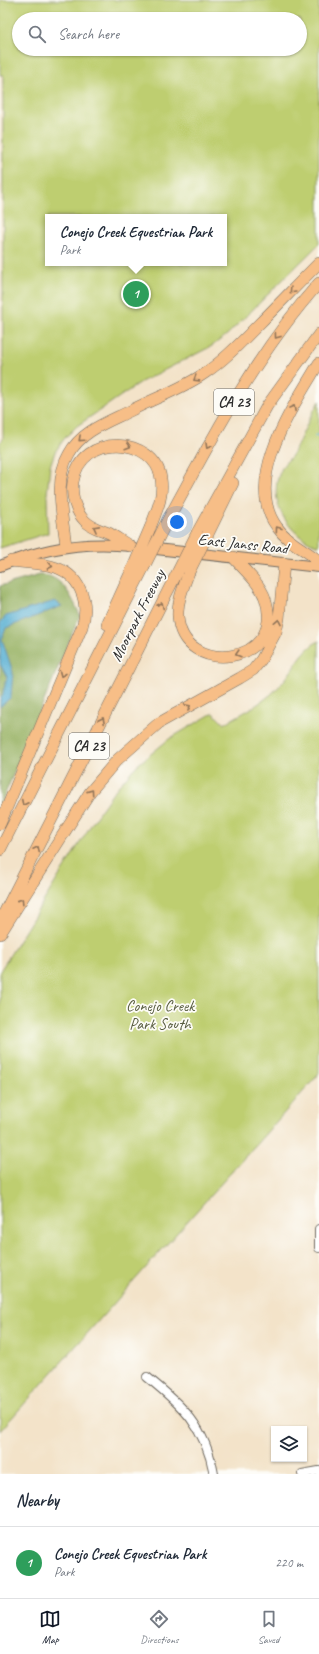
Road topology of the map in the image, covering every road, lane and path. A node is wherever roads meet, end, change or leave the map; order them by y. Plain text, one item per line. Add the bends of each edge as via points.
1 (319, 263) edge
2 (319, 283) edge
3 (319, 334) edge
4 (319, 363) edge
5 (203, 534) junction
6 (66, 546) junction
7 (130, 546) junction
8 (233, 558) junction
9 (11, 561) junction
10 (319, 561) edge
11 (284, 563) junction
12 (0, 566) edge
13 (139, 566) junction
14 (319, 567) edge
15 (0, 824) edge
16 (0, 850) edge
17 (0, 921) edge
18 (0, 934) edge
19 (319, 1229) edge
20 (319, 1248) edge
21 (147, 1377) dead end
22 (319, 1470) edge
23 (214, 1474) edge
24 (302, 1474) edge

1 -> 6 highway via 238,345 206,372 174,391 93,430 76,444 64,464 61,476
2 -> 13 highway, Moorpark Freeway / CA 23, bridge via 256,365 163,529
3 - 5 highway, Moorpark Freeway / CA 23 via 267,406
10 -> 4 highway via 289,541 276,526 268,509 264,490 271,455 289,415
8 -> 5 highway, bridge via 261,589 268,617 267,626 261,638 246,652 235,656 218,657 201,652 190,644 179,624 178,609
17 -> 5 highway, Moorpark Freeway / CA 23, bridge via 178,571
6 - 7 main road, East Janss Road
6 - 9 main road, East Janss Road via 36,552
7 - 8 main road, East Janss Road
7 -> 13 highway, bridge via 94,528 80,515 75,506 72,487 78,465 97,448 110,444 121,444 140,451 153,462 161,477 161,498
8 - 11 main road, East Janss Road
9 - 12 main road, East Janss Road
9 -> 15 highway via 52,566 65,572 77,583 85,609 82,627
11 - 14 main road, East Janss Road
18 -> 11 highway via 90,792 117,760 159,724 253,670 261,660 276,632
13 -> 16 highway, Moorpark Freeway / CA 23
19 - 20 street
21 - 23 street via 175,1399 194,1421 211,1454
22 - 24 street

